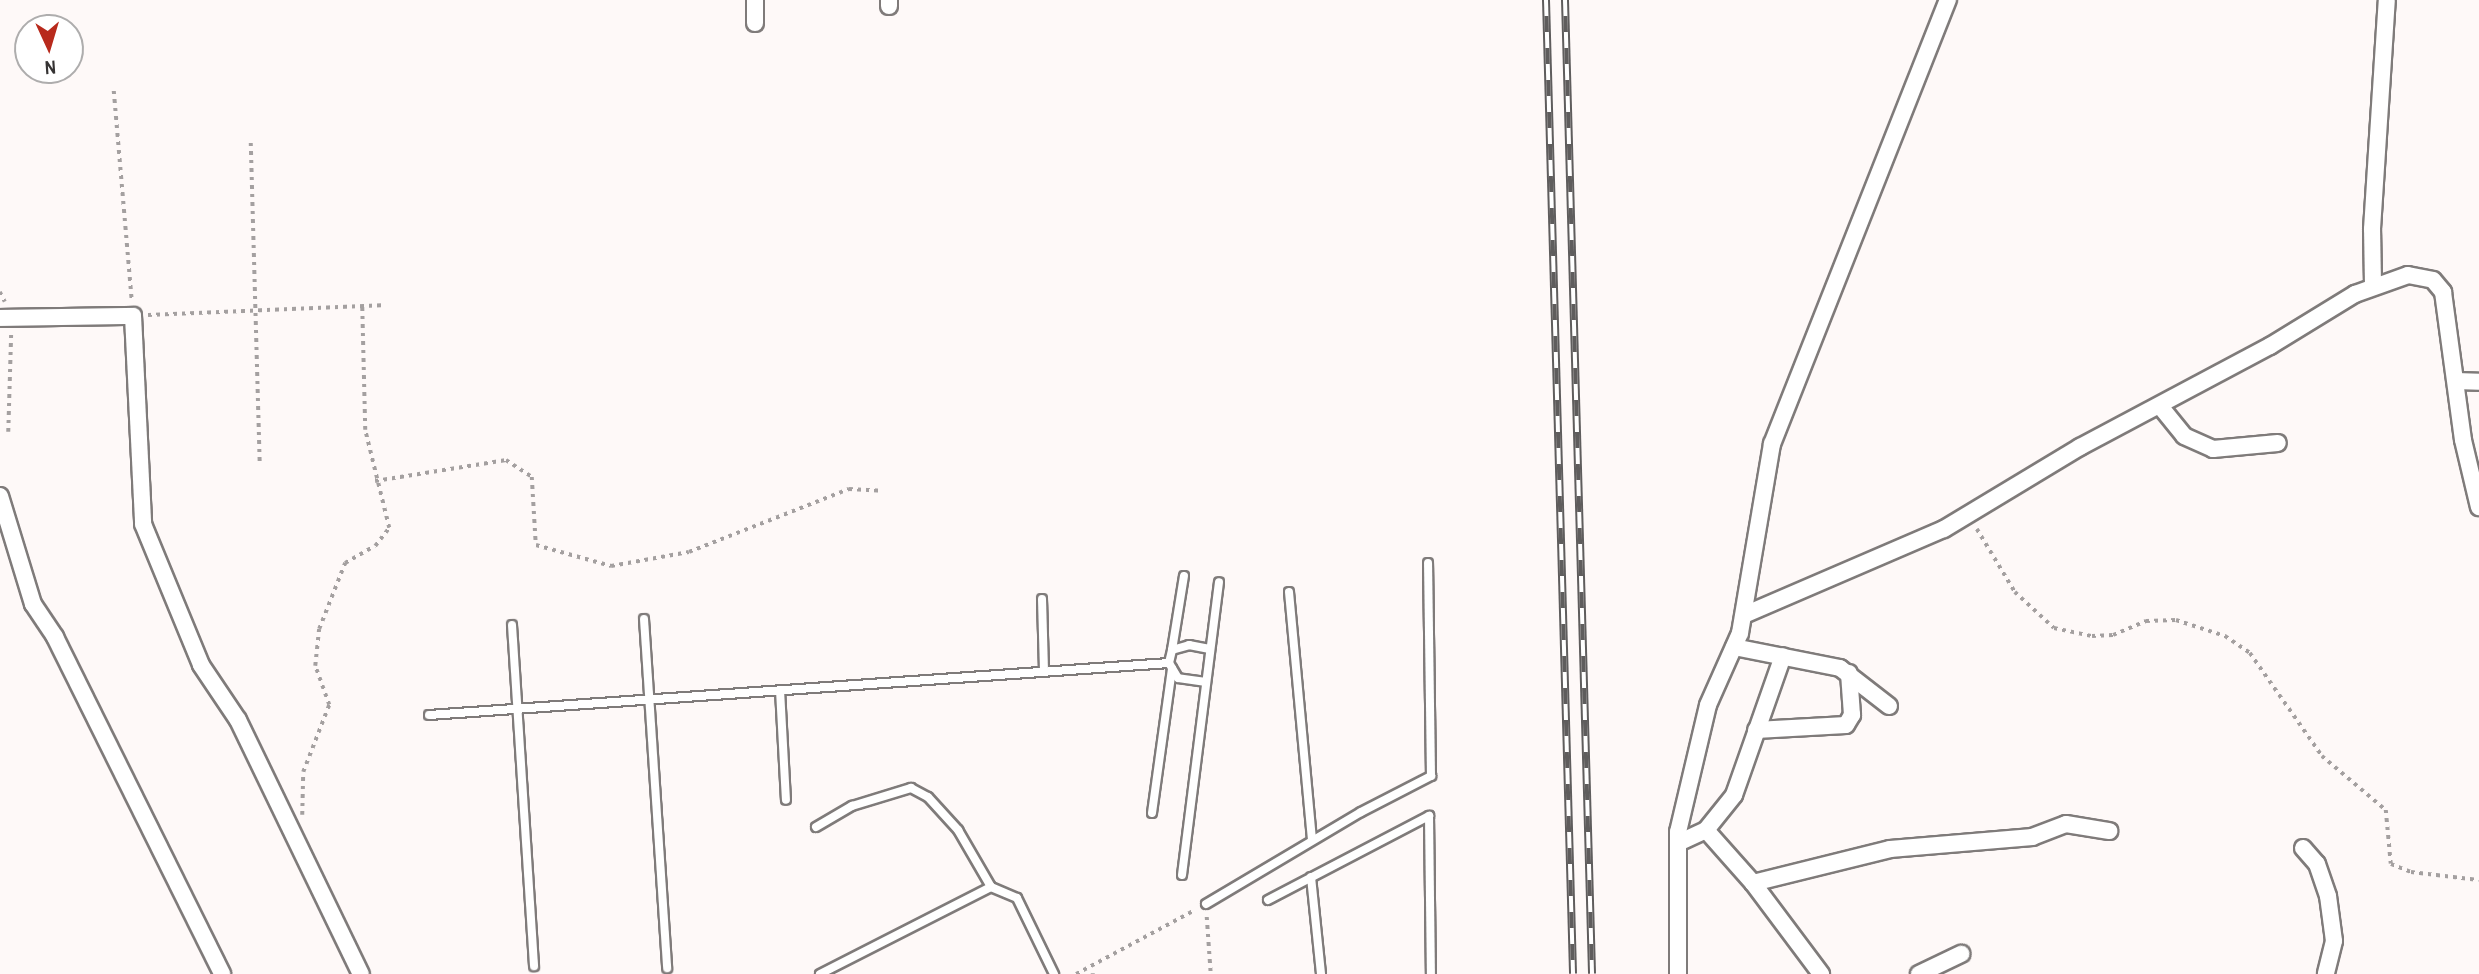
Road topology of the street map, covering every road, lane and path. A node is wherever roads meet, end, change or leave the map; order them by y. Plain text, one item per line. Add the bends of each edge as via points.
1 (755, 0) edge
2 (1948, 0) edge
3 (2387, 0) edge
4 (755, 23) dead end
5 (114, 91) dead end
6 (251, 142) dead end
7 (2373, 284) junction
8 (0, 292) edge
9 (382, 305) dead end
10 (362, 306) junction
11 (256, 310) junction
12 (133, 316) junction
13 (6, 318) edge
14 (2456, 381) junction
15 (2479, 382) edge
16 (2160, 406) junction
17 (8, 432) dead end
18 (2278, 443) dead end
19 (260, 466) dead end
20 (374, 481) junction
21 (883, 491) dead end
22 (0, 496) edge
23 (2479, 507) edge
24 (1969, 516) junction
25 (1428, 563) dead end
26 (1184, 576) dead end
27 (1219, 582) dead end
28 (1289, 592) dead end
29 (1042, 599) dead end
30 (1744, 615) junction
31 (645, 619) dead end
32 (512, 625) dead end
33 (1734, 647) junction
34 (1210, 649) junction
35 (1172, 650) junction
36 (1783, 656) junction
37 (1170, 665) junction
38 (1044, 671) junction
39 (1849, 673) junction
40 (1206, 682) junction
41 (780, 690) junction
42 (648, 699) junction
43 (1888, 706) dead end
44 (516, 709) junction
45 (429, 715) dead end
46 (1756, 730) junction
47 (786, 800) dead end
48 (1152, 813) dead end
49 (816, 827) dead end
50 (1706, 830) junction
51 (2109, 831) dead end
52 (1312, 840) junction
53 (296, 841) junction
54 (1678, 843) junction
55 (2303, 848) dead end
56 (1182, 875) dead end
57 (1311, 877) junction
58 (2479, 880) edge
59 (1754, 883) junction
60 (991, 887) junction
61 (1268, 900) dead end
62 (1206, 904) junction
63 (1961, 954) dead end
64 (534, 967) dead end
65 (667, 968) dead end
66 (222, 974) edge
67 (361, 974) edge
68 (820, 974) edge
69 (1054, 974) edge
70 (1076, 974) edge
71 (1211, 974) edge
72 (1321, 974) edge
73 (1431, 974) edge
74 (1678, 974) edge
75 (1821, 974) edge
76 (1919, 974) edge
77 (2326, 974) edge

1 - 4 street
2 - 30 street via 1772,444
3 - 7 street via 2372,229
5 - 12 path
6 - 11 path
7 - 14 street via 2408,275 2433,280 2448,307
7 - 16 street
8 - 13 path
9 - 10 path
10 - 11 path
10 - 20 path via 365,430
11 - 12 path
11 - 19 path
12 - 13 street
12 - 53 street via 143,524 201,665 238,720
13 - 17 path
14 - 15 street
14 - 23 street via 2463,440
16 - 18 street via 2184,436 2213,450
16 - 24 street via 2080,447
20 - 21 path via 506,460 532,477 536,545 611,566 689,552 849,489
20 - 53 path via 389,528 375,546 345,563 319,629 314,666 329,705 303,772 304,808
22 - 66 street via 33,604 55,637
24 - 30 street via 1880,560
24 - 58 path via 2015,592 2054,628 2113,635 2146,621 2176,620 2225,636 2249,653 2322,756 2386,810 2389,855 2395,868
25 - 52 lane via 1431,776
26 - 35 lane
27 - 34 lane
28 - 52 lane
29 - 38 lane
30 - 33 street
31 - 42 lane
32 - 44 lane
33 - 36 street
33 - 54 street via 1698,739
34 - 35 lane via 1189,645
34 - 40 lane
35 - 37 lane
36 - 39 street via 1826,663
36 - 46 street
37 - 38 lane
37 - 40 lane via 1178,678
37 - 48 lane
38 - 41 lane
39 - 43 street
39 - 46 street via 1852,715 1846,725
40 - 56 lane
41 - 42 lane
41 - 47 lane
42 - 44 lane
42 - 65 lane
44 - 45 lane
44 - 64 lane
46 - 50 street via 1734,795
49 - 60 lane via 852,806 911,788 928,797 958,830
50 - 54 street
50 - 59 street
51 - 59 street via 2066,824 2032,837 1891,849
52 - 62 lane
53 - 67 street
54 - 74 street
55 - 77 street via 2317,864 2328,896 2334,941
57 - 61 lane
57 - 72 lane
57 - 73 lane via 1429,816
59 - 75 street
60 - 68 lane
60 - 69 lane via 1017,898
62 - 70 path
62 - 71 path
63 - 76 street

